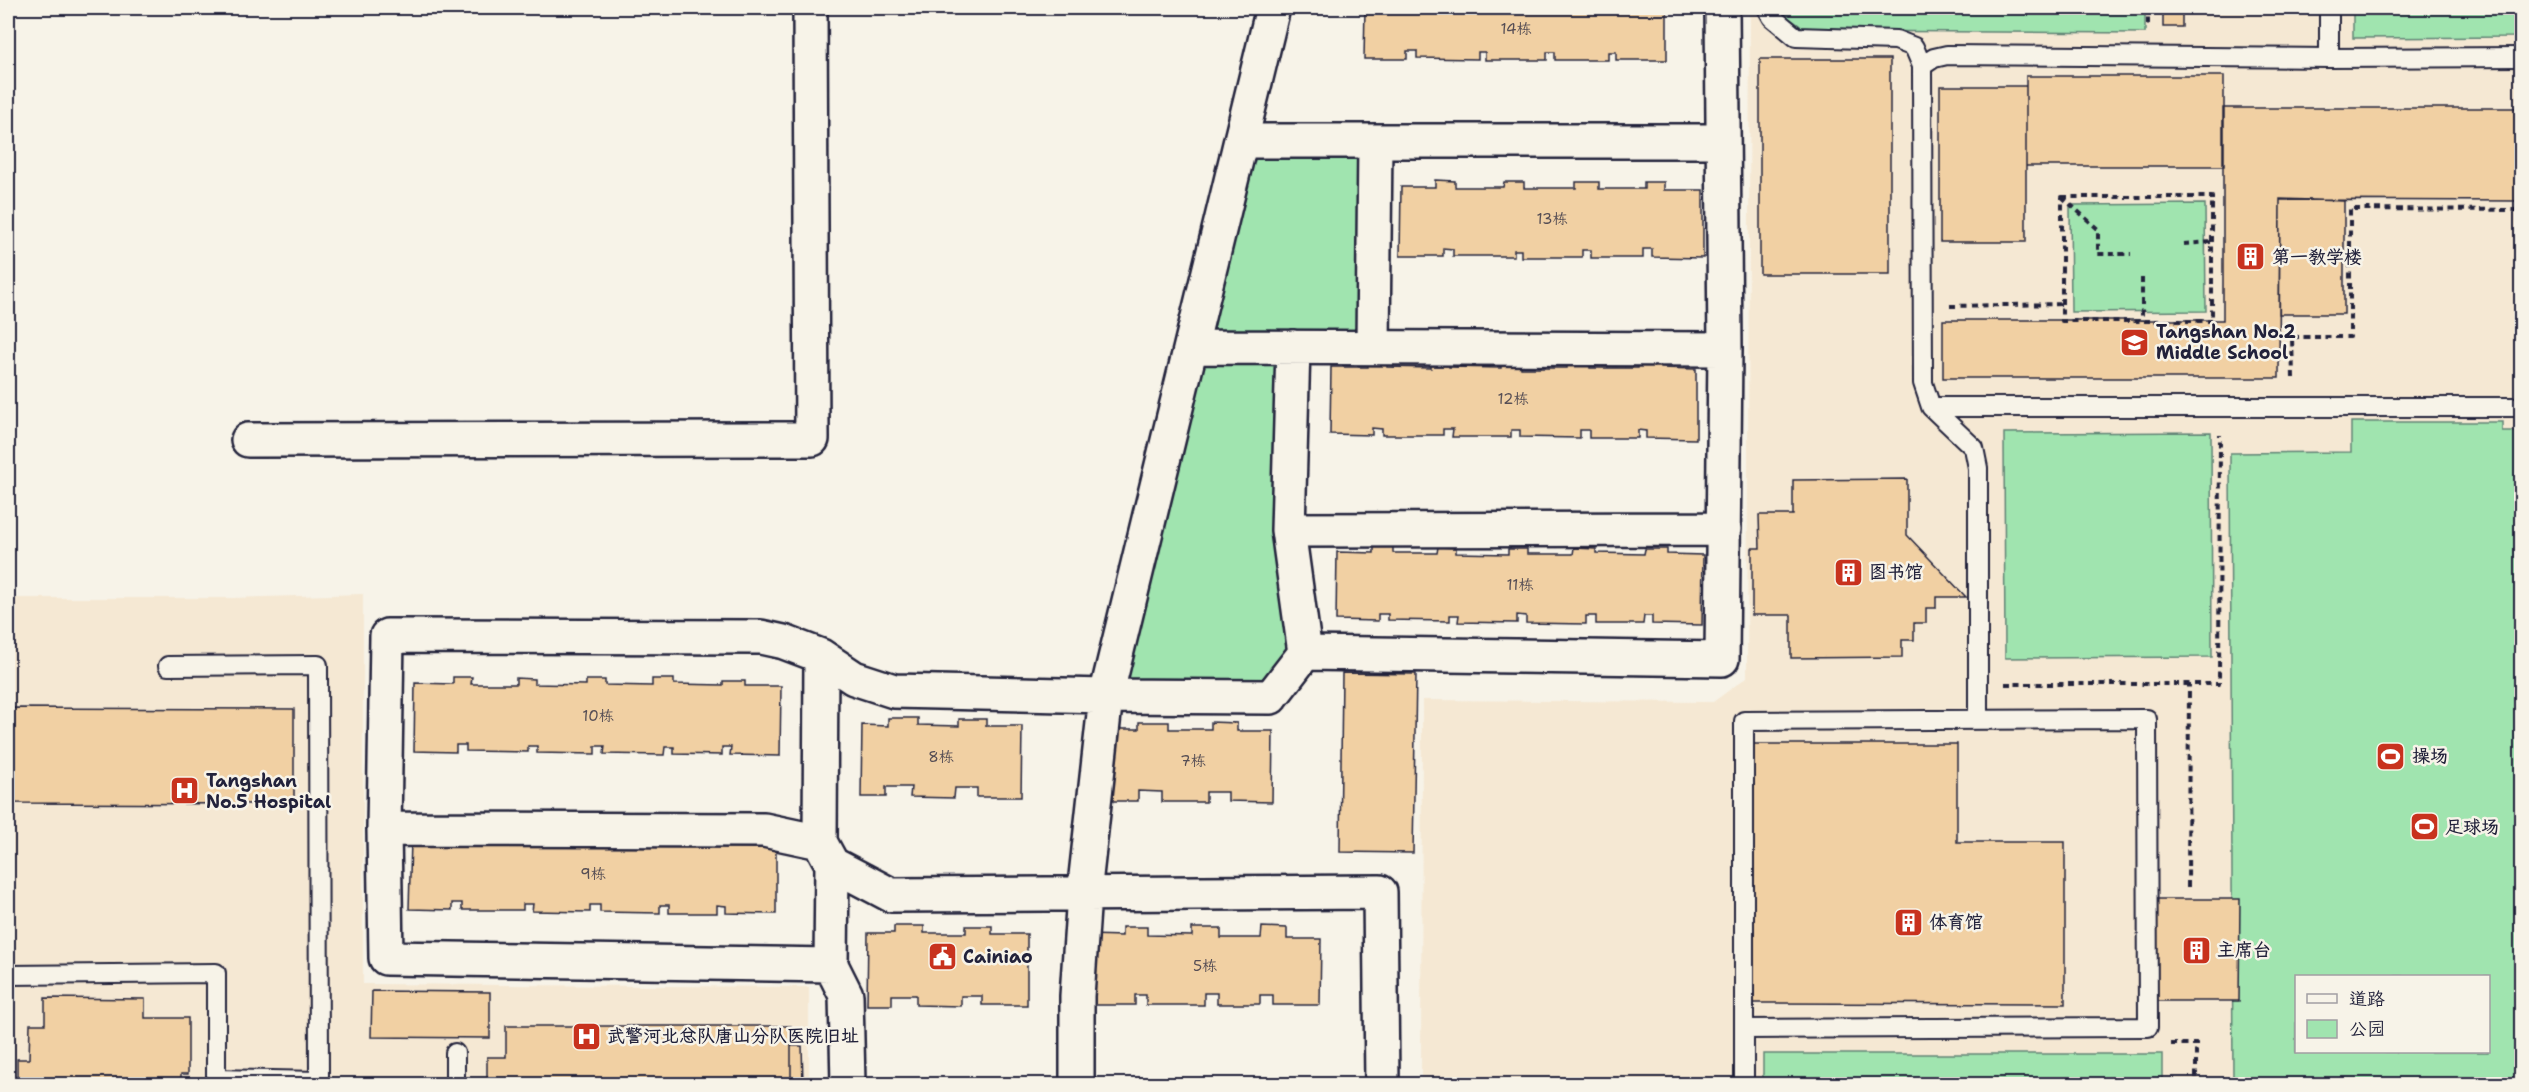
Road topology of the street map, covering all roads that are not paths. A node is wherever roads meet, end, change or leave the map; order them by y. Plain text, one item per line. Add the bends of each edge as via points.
1 (810, 8) edge
2 (1273, 8) edge
3 (1722, 8) edge
4 (1767, 8) edge
5 (2329, 8) edge
6 (2522, 57) edge
7 (2329, 58) junction
8 (1922, 66) junction
9 (1241, 141) junction
10 (1375, 141) junction
11 (1723, 141) junction
12 (1191, 347) junction
13 (1293, 347) junction
14 (1373, 347) junction
15 (1725, 349) junction
16 (1930, 407) junction
17 (2522, 407) edge
18 (248, 440) dead end
19 (1724, 529) junction
20 (1288, 530) junction
21 (1305, 653) junction
22 (821, 656) junction
23 (168, 666) dead end
24 (1106, 696) junction
25 (1978, 719) junction
26 (384, 829) junction
27 (826, 853) junction
28 (1084, 894) junction
29 (831, 964) junction
30 (8, 975) edge
31 (1744, 1029) junction
32 (455, 1053) dead end
33 (319, 1083) edge
34 (455, 1084) edge
35 (848, 1084) edge
36 (1077, 1084) edge
37 (1382, 1084) edge
38 (1744, 1084) edge

1 - 18 street via 812,439
2 - 9 street
3 - 11 street
4 - 8 lane via 1796,37 1896,40 1914,47
5 - 7 lane
6 - 7 lane
7 - 8 lane via 1947,54
8 - 16 lane via 1923,383
9 - 10 street
9 - 12 street
10 - 11 street
10 - 14 street
11 - 15 street
12 - 13 street
12 - 24 street
13 - 14 street
13 - 20 street
14 - 15 street
15 - 19 street
16 - 17 lane
16 - 25 lane via 1974,448 1978,468
19 - 20 street
19 - 21 street via 1722,659
20 - 21 street
21 - 24 street via 1271,697
22 - 24 street via 854,678 894,691
22 - 26 street via 761,637 387,636
22 - 27 street
23 - 33 lane via 318,665
24 - 28 street
25 - 31 lane via 1744,720
25 - 31 lane via 2147,719 2148,1027
26 - 27 street via 764,830
26 - 29 street via 386,958
27 - 28 street via 891,895
27 - 29 street
28 - 36 street via 1077,996
28 - 37 street via 1380,892
29 - 35 street via 846,995
30 - 33 lane via 216,973 216,1079
31 - 38 lane
32 - 34 lane

